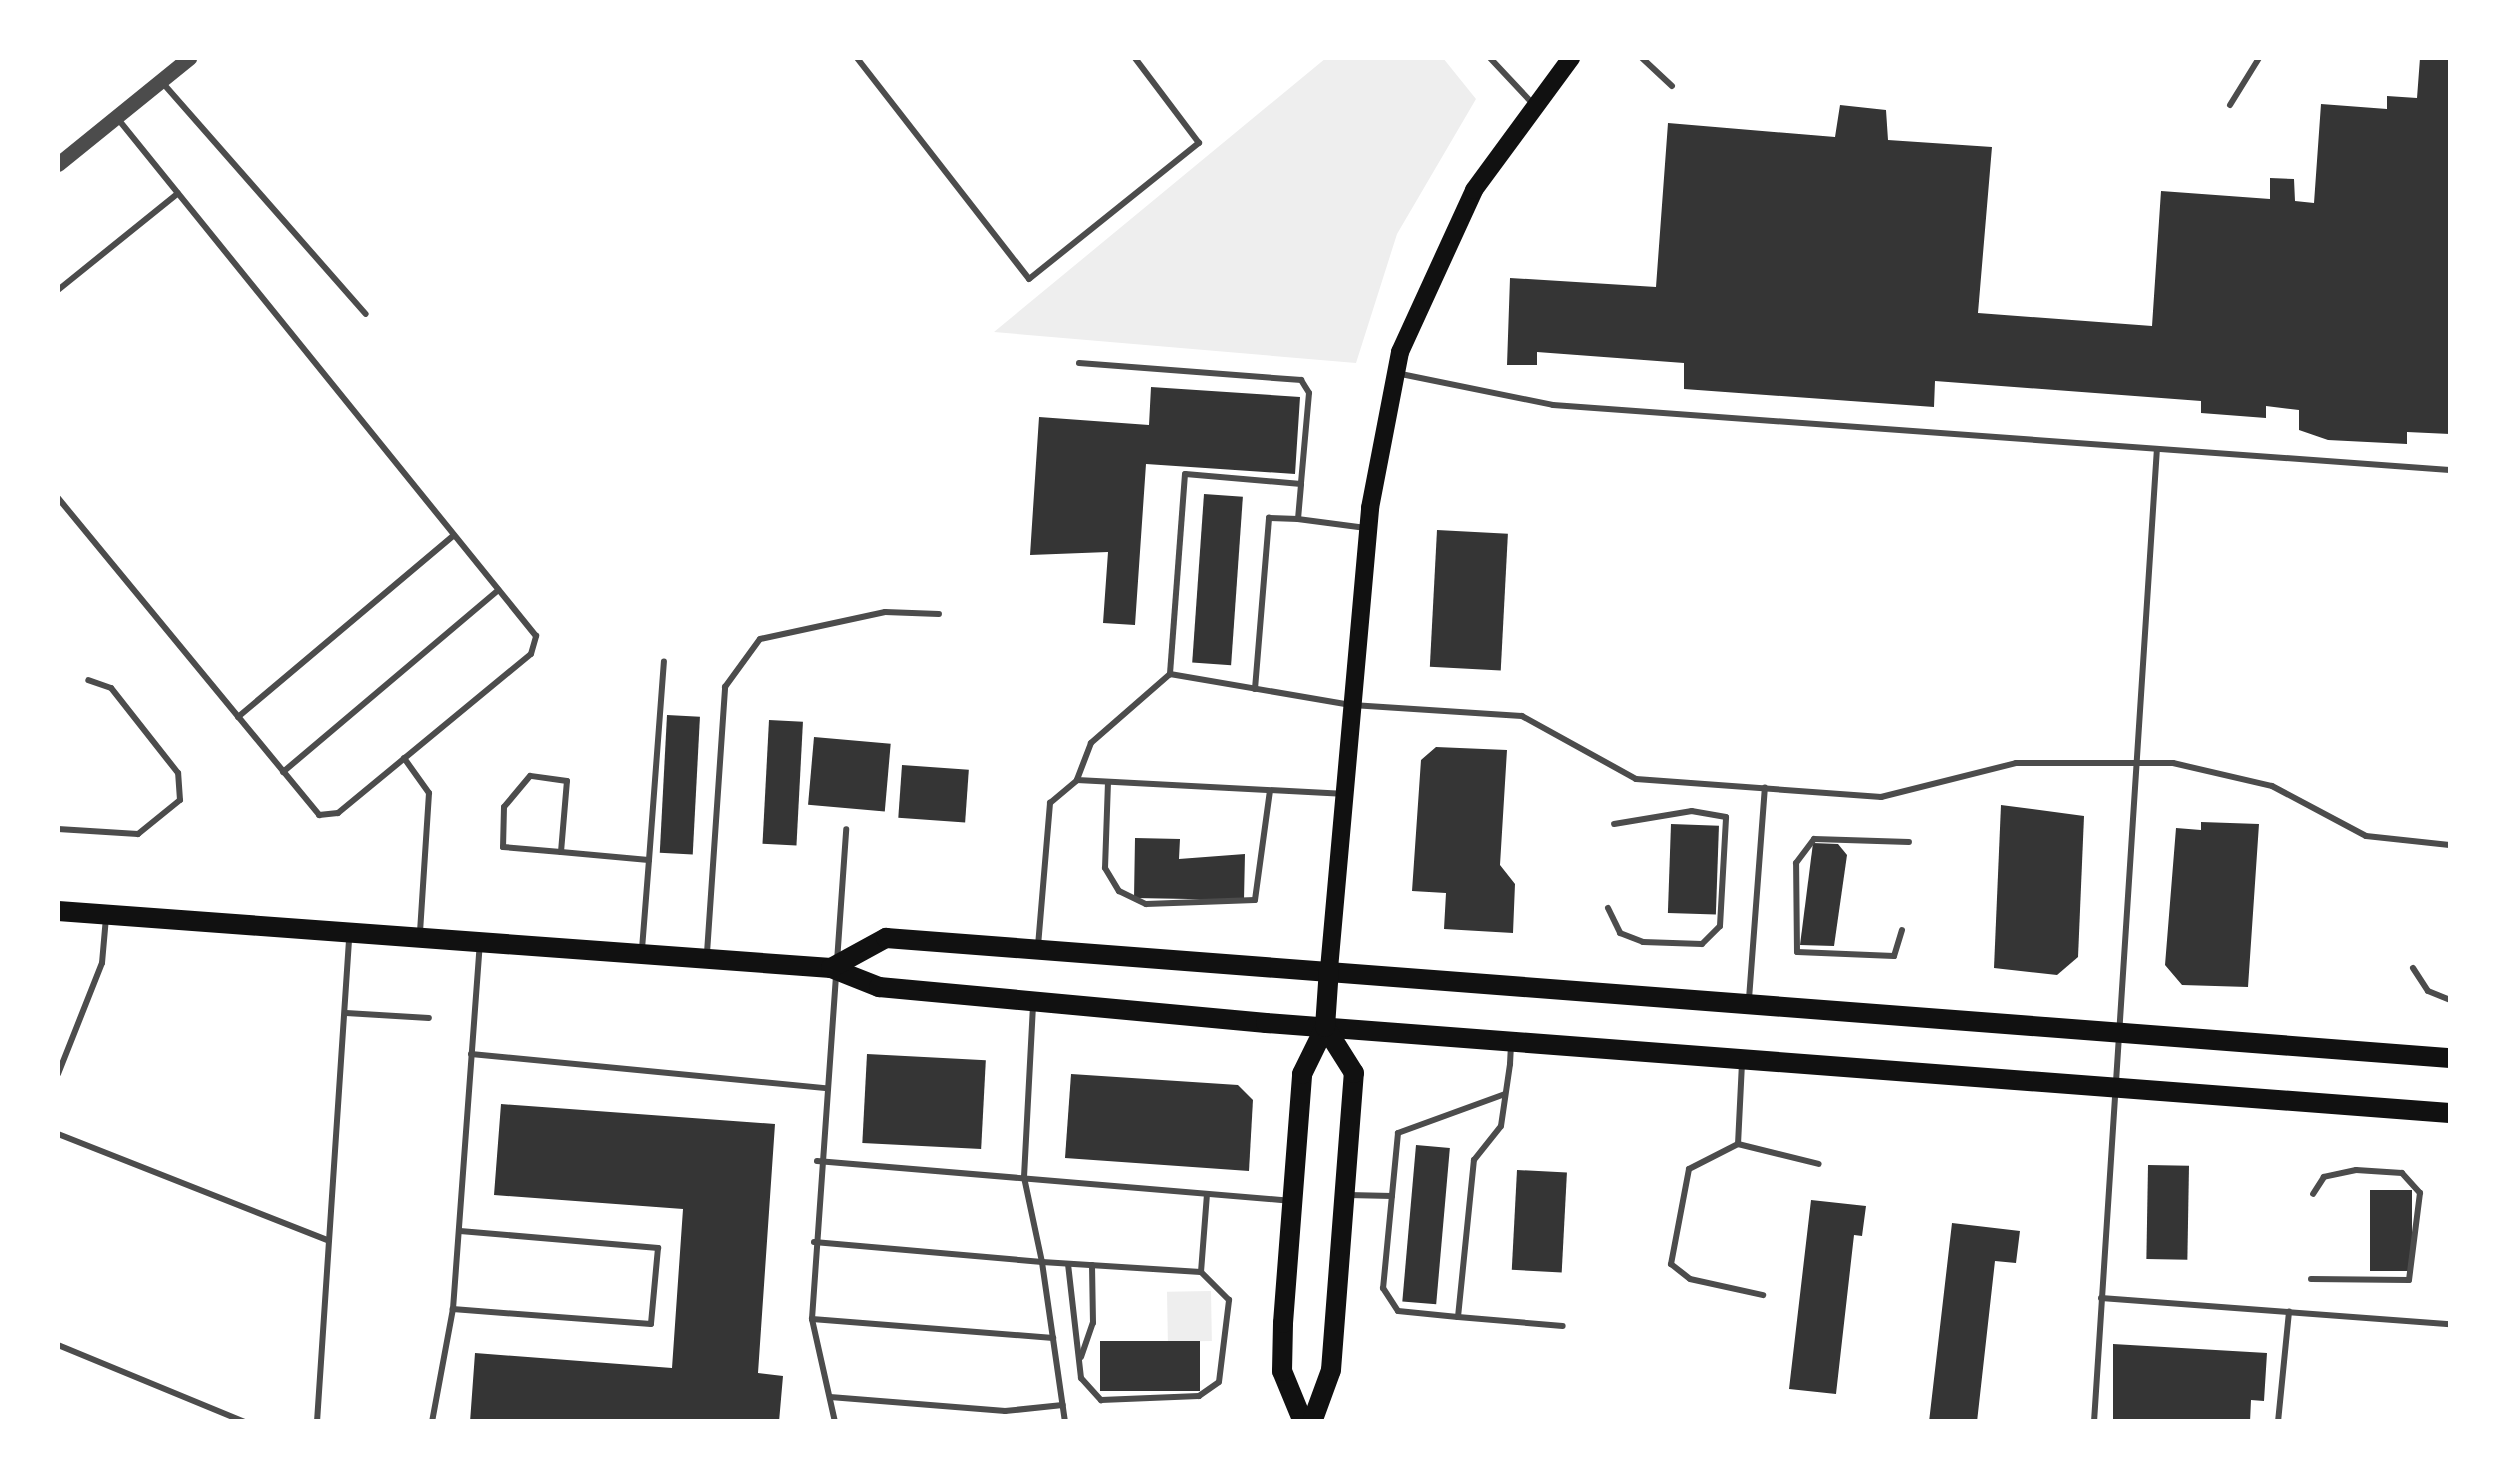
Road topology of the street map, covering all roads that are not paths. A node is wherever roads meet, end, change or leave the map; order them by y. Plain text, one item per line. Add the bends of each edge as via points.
1 (857, 58) edge
2 (1136, 58) edge
3 (1490, 58) edge
4 (1570, 58) edge
5 (1642, 58) edge
6 (2259, 58) edge
7 (180, 60) edge
8 (160, 80) junction
9 (1672, 86) dead end
10 (1533, 104) junction
11 (2230, 105) dead end
12 (115, 115) junction
13 (58, 164) edge
14 (178, 192) junction
15 (58, 290) edge
16 (366, 314) dead end
17 (1078, 363) dead end
18 (1395, 372) junction
19 (2157, 449) junction
20 (2450, 470) edge
21 (1301, 484) junction
22 (58, 498) edge
23 (1298, 520) junction
24 (1368, 529) junction
25 (454, 535) junction
26 (498, 590) junction
27 (939, 614) dead end
28 (664, 662) dead end
29 (1170, 674) junction
30 (88, 680) dead end
31 (1255, 689) junction
32 (1352, 705) junction
33 (238, 717) junction
34 (404, 758) junction
35 (2133, 760) junction
36 (283, 772) junction
37 (1077, 780) junction
38 (1108, 782) junction
39 (1765, 788) junction
40 (1270, 790) junction
41 (1345, 794) junction
42 (1614, 824) dead end
43 (58, 829) edge
44 (846, 829) dead end
45 (1909, 842) dead end
46 (2450, 845) edge
47 (561, 852) junction
48 (649, 860) junction
49 (1608, 908) dead end
50 (58, 911) edge
51 (106, 915) junction
52 (1902, 930) dead end
53 (349, 935) junction
54 (427, 940) junction
55 (480, 944) junction
56 (1038, 948) junction
57 (641, 955) junction
58 (706, 959) junction
59 (831, 968) junction
60 (1329, 968) junction
61 (2413, 968) dead end
62 (2450, 1000) edge
63 (1034, 1002) junction
64 (1749, 1005) junction
65 (346, 1013) junction
66 (428, 1018) dead end
67 (1325, 1028) junction
68 (2114, 1033) junction
69 (1511, 1040) junction
70 (471, 1054) junction
71 (1742, 1057) junction
72 (2450, 1058) edge
73 (58, 1074) edge
74 (2112, 1084) junction
75 (825, 1088) junction
76 (1505, 1094) junction
77 (2450, 1113) edge
78 (58, 1134) edge
79 (1738, 1144) junction
80 (817, 1162) junction
81 (1819, 1164) dead end
82 (1024, 1177) junction
83 (1207, 1194) junction
84 (2313, 1194) dead end
85 (1344, 1196) junction
86 (1392, 1196) junction
87 (1292, 1201) junction
88 (460, 1232) junction
89 (329, 1241) junction
90 (814, 1242) junction
91 (1042, 1262) junction
92 (1068, 1264) junction
93 (1092, 1266) junction
94 (1200, 1272) junction
95 (2311, 1278) dead end
96 (1763, 1295) dead end
97 (2102, 1298) junction
98 (452, 1309) junction
99 (2289, 1312) junction
100 (1458, 1317) junction
101 (812, 1319) junction
102 (2450, 1324) edge
103 (1563, 1326) dead end
104 (1053, 1338) junction
105 (58, 1345) edge
106 (1080, 1359) junction
107 (830, 1397) junction
108 (1062, 1405) junction
109 (245, 1422) edge
110 (316, 1422) edge
111 (432, 1422) edge
112 (834, 1422) edge
113 (1065, 1422) edge
114 (1304, 1422) edge
115 (1312, 1422) edge
116 (2094, 1422) edge
117 (2278, 1422) edge

1 - 2 lane via 1029,278 1199,143
3 - 10 lane
4 - 10 main road
5 - 9 lane
6 - 11 lane
7 - 8 street
8 - 12 street
8 - 16 lane
10 - 18 main road via 1434,267
12 - 13 street
12 - 14 lane
14 - 15 lane
14 - 25 lane
17 - 21 lane via 1301,380 1309,393
18 - 19 lane via 1553,405
18 - 24 main road
19 - 20 lane
19 - 35 lane
21 - 23 lane
21 - 29 lane via 1185,474
22 - 33 lane
23 - 24 lane
23 - 31 lane via 1270,518
24 - 32 main road
25 - 26 lane
25 - 33 lane
26 - 34 lane via 536,636 531,654
26 - 36 lane
27 - 58 lane via 868,615 760,639 724,687
28 - 48 lane
29 - 31 lane
29 - 37 lane via 1091,743
30 - 43 lane via 111,688 178,772 182,790 138,834
31 - 32 lane
32 - 39 lane via 1522,716 1628,777
32 - 41 main road
33 - 36 lane
34 - 36 lane via 338,813 319,815
34 - 54 lane via 429,793
35 - 39 lane via 2016,763 1901,796
35 - 46 lane via 2258,782 2366,836
35 - 68 lane
37 - 38 lane
37 - 56 lane via 1050,804
38 - 40 lane
38 - 40 lane via 1106,868 1119,890 1146,904 1256,900
39 - 64 lane
40 - 41 lane
41 - 60 main road
42 - 49 lane via 1692,811 1726,817 1720,926 1702,944 1643,942 1620,932
44 - 59 lane
45 - 52 lane via 1814,838 1796,863 1797,952 1894,956
47 - 47 lane via 503,847 504,807 530,776 568,781
47 - 48 lane
48 - 57 lane
50 - 51 main road
51 - 53 main road
51 - 73 lane via 102,963
53 - 54 main road
53 - 65 lane
54 - 55 main road
55 - 57 main road
55 - 70 lane
56 - 59 main road via 886,938
56 - 60 main road
57 - 58 main road
58 - 59 main road
59 - 63 main road via 879,987
59 - 75 lane
60 - 64 main road
60 - 67 main road
61 - 62 lane via 2428,992
63 - 67 main road
63 - 82 lane
64 - 68 main road
65 - 66 lane
65 - 89 lane
67 - 69 main road
67 - 85 main road via 1354,1073
67 - 87 main road via 1302,1074
68 - 72 main road
68 - 74 lane
69 - 71 main road
69 - 76 lane
70 - 75 lane
70 - 88 lane
71 - 74 main road
71 - 79 lane
74 - 77 main road
74 - 97 lane
75 - 80 lane
76 - 86 lane via 1398,1133
76 - 100 lane via 1501,1126 1474,1160
78 - 89 lane
79 - 81 lane
79 - 96 lane via 1689,1169 1671,1264 1690,1279
80 - 82 lane
80 - 90 lane
82 - 83 lane
82 - 91 lane
83 - 87 lane
83 - 94 lane
84 - 95 lane via 2324,1177 2356,1170 2402,1173 2420,1193 2409,1280
85 - 86 lane
85 - 115 main road via 1331,1370
86 - 100 lane via 1383,1288 1398,1312
87 - 114 main road via 1282,1371
88 - 98 lane
88 - 98 lane via 658,1248 651,1324
89 - 110 lane
90 - 91 lane
90 - 101 lane
91 - 92 lane
91 - 104 lane
92 - 93 lane
92 - 106 lane
93 - 94 lane
93 - 106 lane via 1093,1323
94 - 106 lane via 1226,1293 1230,1309 1224,1368 1208,1394 1094,1398
97 - 99 lane
97 - 116 lane
98 - 111 lane
99 - 102 lane
99 - 117 lane
100 - 103 lane
101 - 104 lane
101 - 107 lane
104 - 108 lane
105 - 109 lane
107 - 108 lane via 1005,1411
107 - 112 lane
108 - 113 lane

